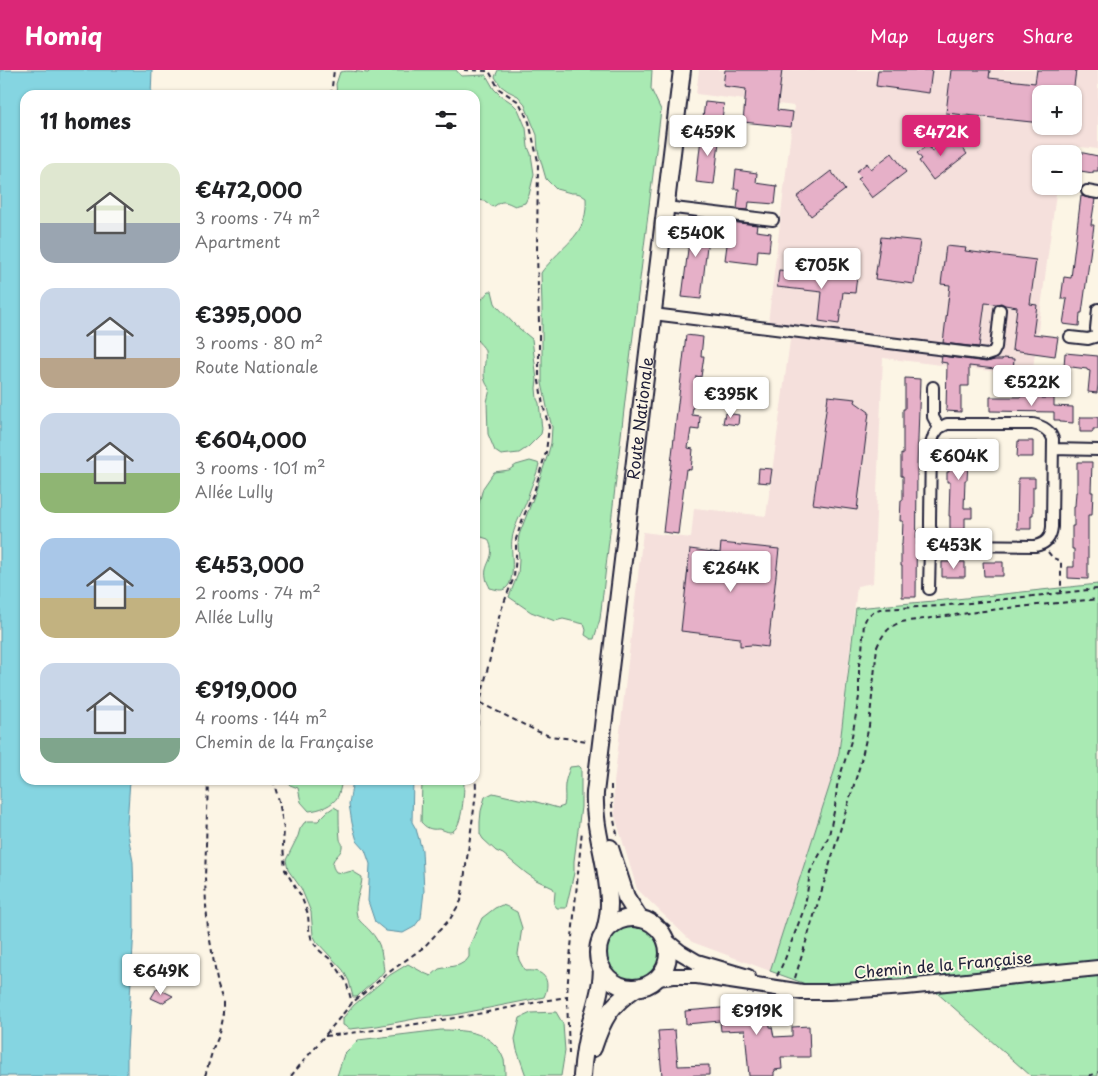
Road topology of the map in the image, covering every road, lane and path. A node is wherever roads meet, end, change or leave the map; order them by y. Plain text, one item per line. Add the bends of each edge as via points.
1 (334, 70) edge
2 (464, 70) edge
3 (682, 70) edge
4 (490, 71) edge
5 (332, 90) edge
6 (1087, 191) dead end
7 (1098, 193) edge
8 (666, 207) junction
9 (773, 220) dead end
10 (1098, 309) edge
11 (1000, 310) dead end
12 (653, 314) junction
13 (1098, 336) edge
14 (1070, 337) dead end
15 (933, 387) dead end
16 (939, 428) junction
17 (1053, 449) junction
18 (1098, 450) edge
19 (933, 535) junction
20 (1044, 544) junction
21 (929, 589) dead end
22 (1098, 589) edge
23 (1061, 592) junction
24 (1098, 599) edge
25 (480, 703) joint
26 (602, 743) junction
27 (599, 766) junction
28 (611, 781) dead end
29 (208, 785) edge
30 (274, 785) edge
31 (476, 785) edge
32 (620, 844) dead end
33 (646, 915) junction
34 (604, 934) junction
35 (669, 935) junction
36 (602, 968) junction
37 (1098, 968) edge
38 (657, 978) junction
39 (774, 984) junction
40 (636, 988) junction
41 (792, 990) junction
42 (567, 997) dead end
43 (352, 1003) junction
44 (325, 1036) junction
45 (1098, 1072) edge
46 (205, 1076) edge
47 (291, 1076) edge
48 (583, 1076) edge
49 (1089, 1076) edge

1 - 5 path
2 - 4 path
3 - 8 main road, Route Nationale
4 - 25 path via 499,89 519,102 529,122 538,161 539,381 549,426 546,452 534,492 517,532 514,577 500,613
6 - 7 street
8 - 9 street
8 - 12 main road, Route Nationale
10 - 13 street
11 - 12 street via 996,347 988,355
12 - 26 main road, Route Nationale
13 - 14 street
15 - 16 street via 933,417
16 - 17 street via 947,424 1037,425 1051,434
16 - 19 street via 930,448 930,527
17 - 18 street
17 - 20 street via 1052,527
19 - 20 street via 950,545
19 - 21 street
20 - 23 path via 1050,555 1061,561
22 - 23 path
23 - 39 path via 942,606 880,609 867,617 859,665 856,720 837,786 829,835 810,872 804,909
24 - 41 path via 901,622 886,631 877,647 869,726 860,765
25 - 26 path via 550,736
26 - 27 main road, Route Nationale
27 - 33 main road via 601,808 611,850 626,897 632,908
27 - 34 main road via 595,806 609,905
28 - 32 path via 614,826
29 - 46 path via 206,906 223,1013
30 - 43 path via 284,829 285,870 308,914 312,941 346,981
31 - 43 path via 461,901 424,948
33 - 34 main road via 618,922
33 - 35 main road via 646,921
33 - 35 path via 659,917
34 - 36 main road via 599,951
35 - 38 main road via 667,960
35 - 39 street, Chemin de la Française via 680,952 697,962
36 - 40 main road via 616,983
36 - 48 main road via 586,1041
37 - 41 street, Chemin de la Française via 850,992
38 - 40 main road
38 - 41 street, Chemin de la Française via 697,976
39 - 41 street, Chemin de la Française
40 - 48 main road via 608,1013
42 - 44 path via 385,1029
43 - 44 path
44 - 47 path
45 - 49 path

